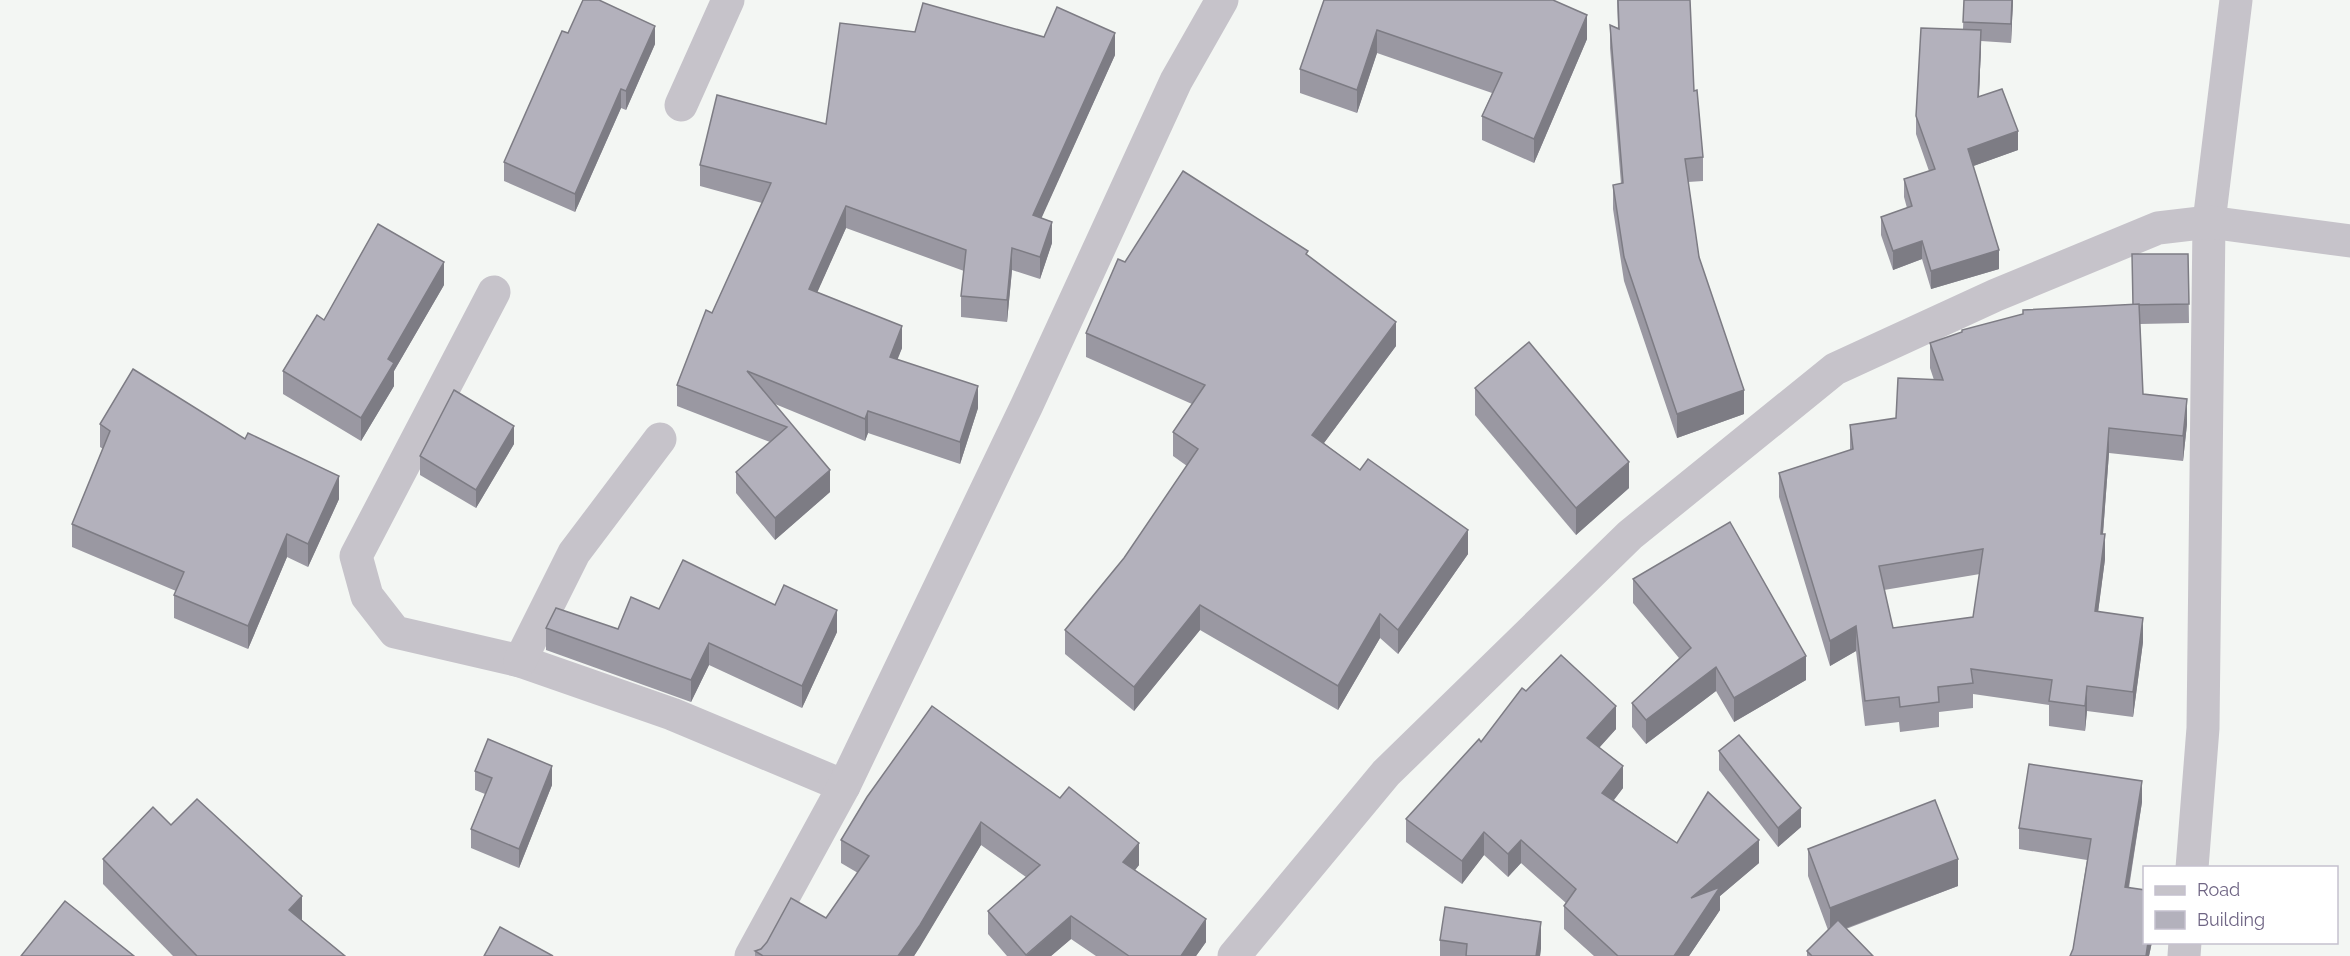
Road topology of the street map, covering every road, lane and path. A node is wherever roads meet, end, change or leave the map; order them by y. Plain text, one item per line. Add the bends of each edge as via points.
1 (728, 0) edge
2 (1222, 0) edge
3 (2236, 0) edge
4 (681, 105) dead end
5 (2209, 222) junction
6 (2350, 241) edge
7 (494, 292) dead end
8 (660, 439) dead end
9 (520, 662) junction
10 (844, 786) junction
11 (2192, 866) edge
12 (751, 956) edge
13 (1234, 956) edge

1 - 4 street
2 - 10 street via 1176,81 1022,416
3 - 5 street
5 - 6 street
5 - 11 street via 2203,728
5 - 13 street via 2158,228 1996,295 1835,369 1630,535 1395,765
7 - 9 street via 356,556 368,596 395,632
8 - 9 street via 574,553
9 - 10 street via 672,714
10 - 12 street

